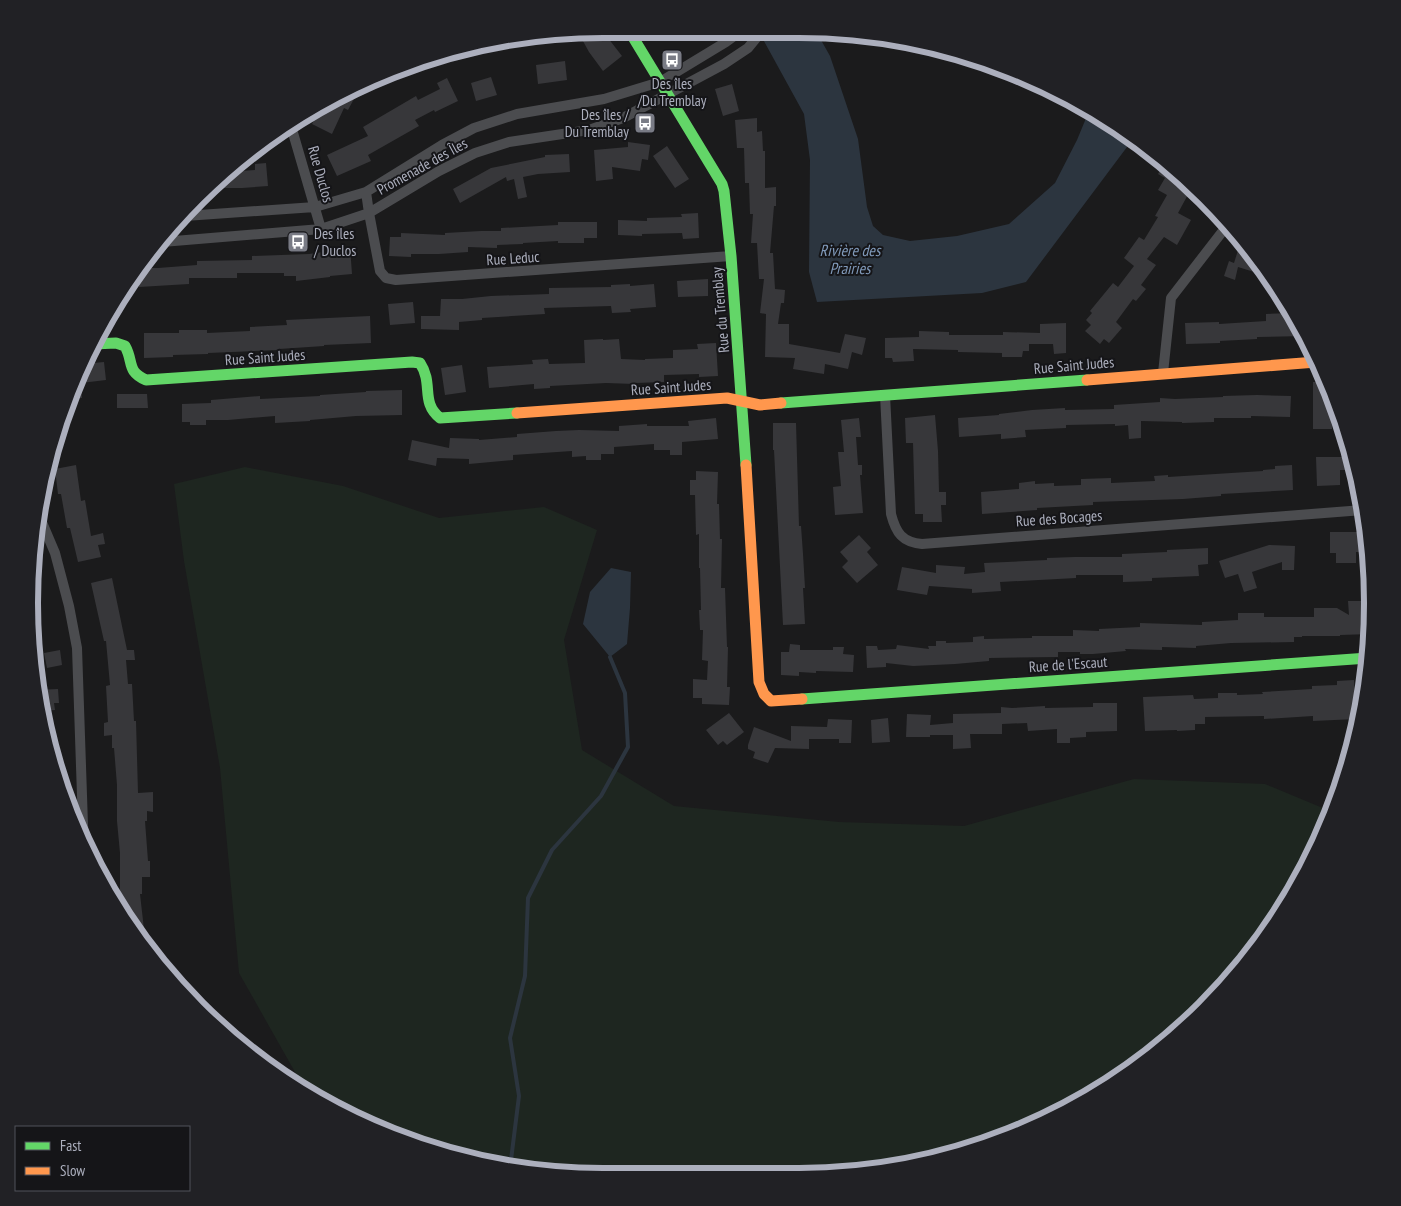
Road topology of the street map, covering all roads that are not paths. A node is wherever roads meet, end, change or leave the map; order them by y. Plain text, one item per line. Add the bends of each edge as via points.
1 (633, 38) edge
2 (731, 38) edge
3 (756, 38) edge
4 (660, 82) junction
5 (668, 95) junction
6 (292, 131) edge
7 (366, 192) junction
8 (314, 207) junction
9 (369, 213) junction
10 (191, 216) edge
11 (321, 229) junction
12 (1224, 231) edge
13 (169, 241) edge
14 (731, 256) junction
15 (101, 344) edge
16 (1309, 362) edge
17 (1163, 373) junction
18 (885, 395) junction
19 (742, 401) junction
20 (1356, 511) edge
21 (43, 524) edge
22 (1360, 659) edge
23 (771, 701) joint
24 (83, 823) edge

1 - 4 street, Rue du Tremblay
2 - 4 street, Promenade des Îles
3 - 5 street, Promenade des Îles via 748,48 724,64
4 - 5 street, Rue du Tremblay
4 - 7 street, Promenade des Îles via 604,99 517,114 474,128
5 - 9 street, Promenade des Îles via 623,118 589,130 509,142 475,153
5 - 14 street, Rue du Tremblay via 722,184
6 - 8 street, Rue Duclos
7 - 8 street, Promenade des Îles
7 - 9 street, Rue Leduc
8 - 10 street, Promenade des Îles
8 - 11 street, Rue Duclos
9 - 11 street, Promenade des Îles
9 - 14 street, Rue Leduc via 380,271 386,278 396,280
11 - 13 street, Promenade des Îles
12 - 17 street via 1171,298
14 - 19 street, Rue du Tremblay
15 - 19 street, Rue Saint Judes via 125,346 132,370 146,380 420,363 428,381 429,407 440,418 727,398
16 - 17 street, Rue Saint Judes
17 - 18 street, Rue Saint Judes
18 - 19 street, Rue Saint Judes via 760,405
18 - 20 street, Rue des Bocages via 891,514 897,532 915,543
19 - 23 street, Rue du Tremblay via 759,682
21 - 24 street via 55,553 77,648
22 - 23 street, Rue de l'Escaut

